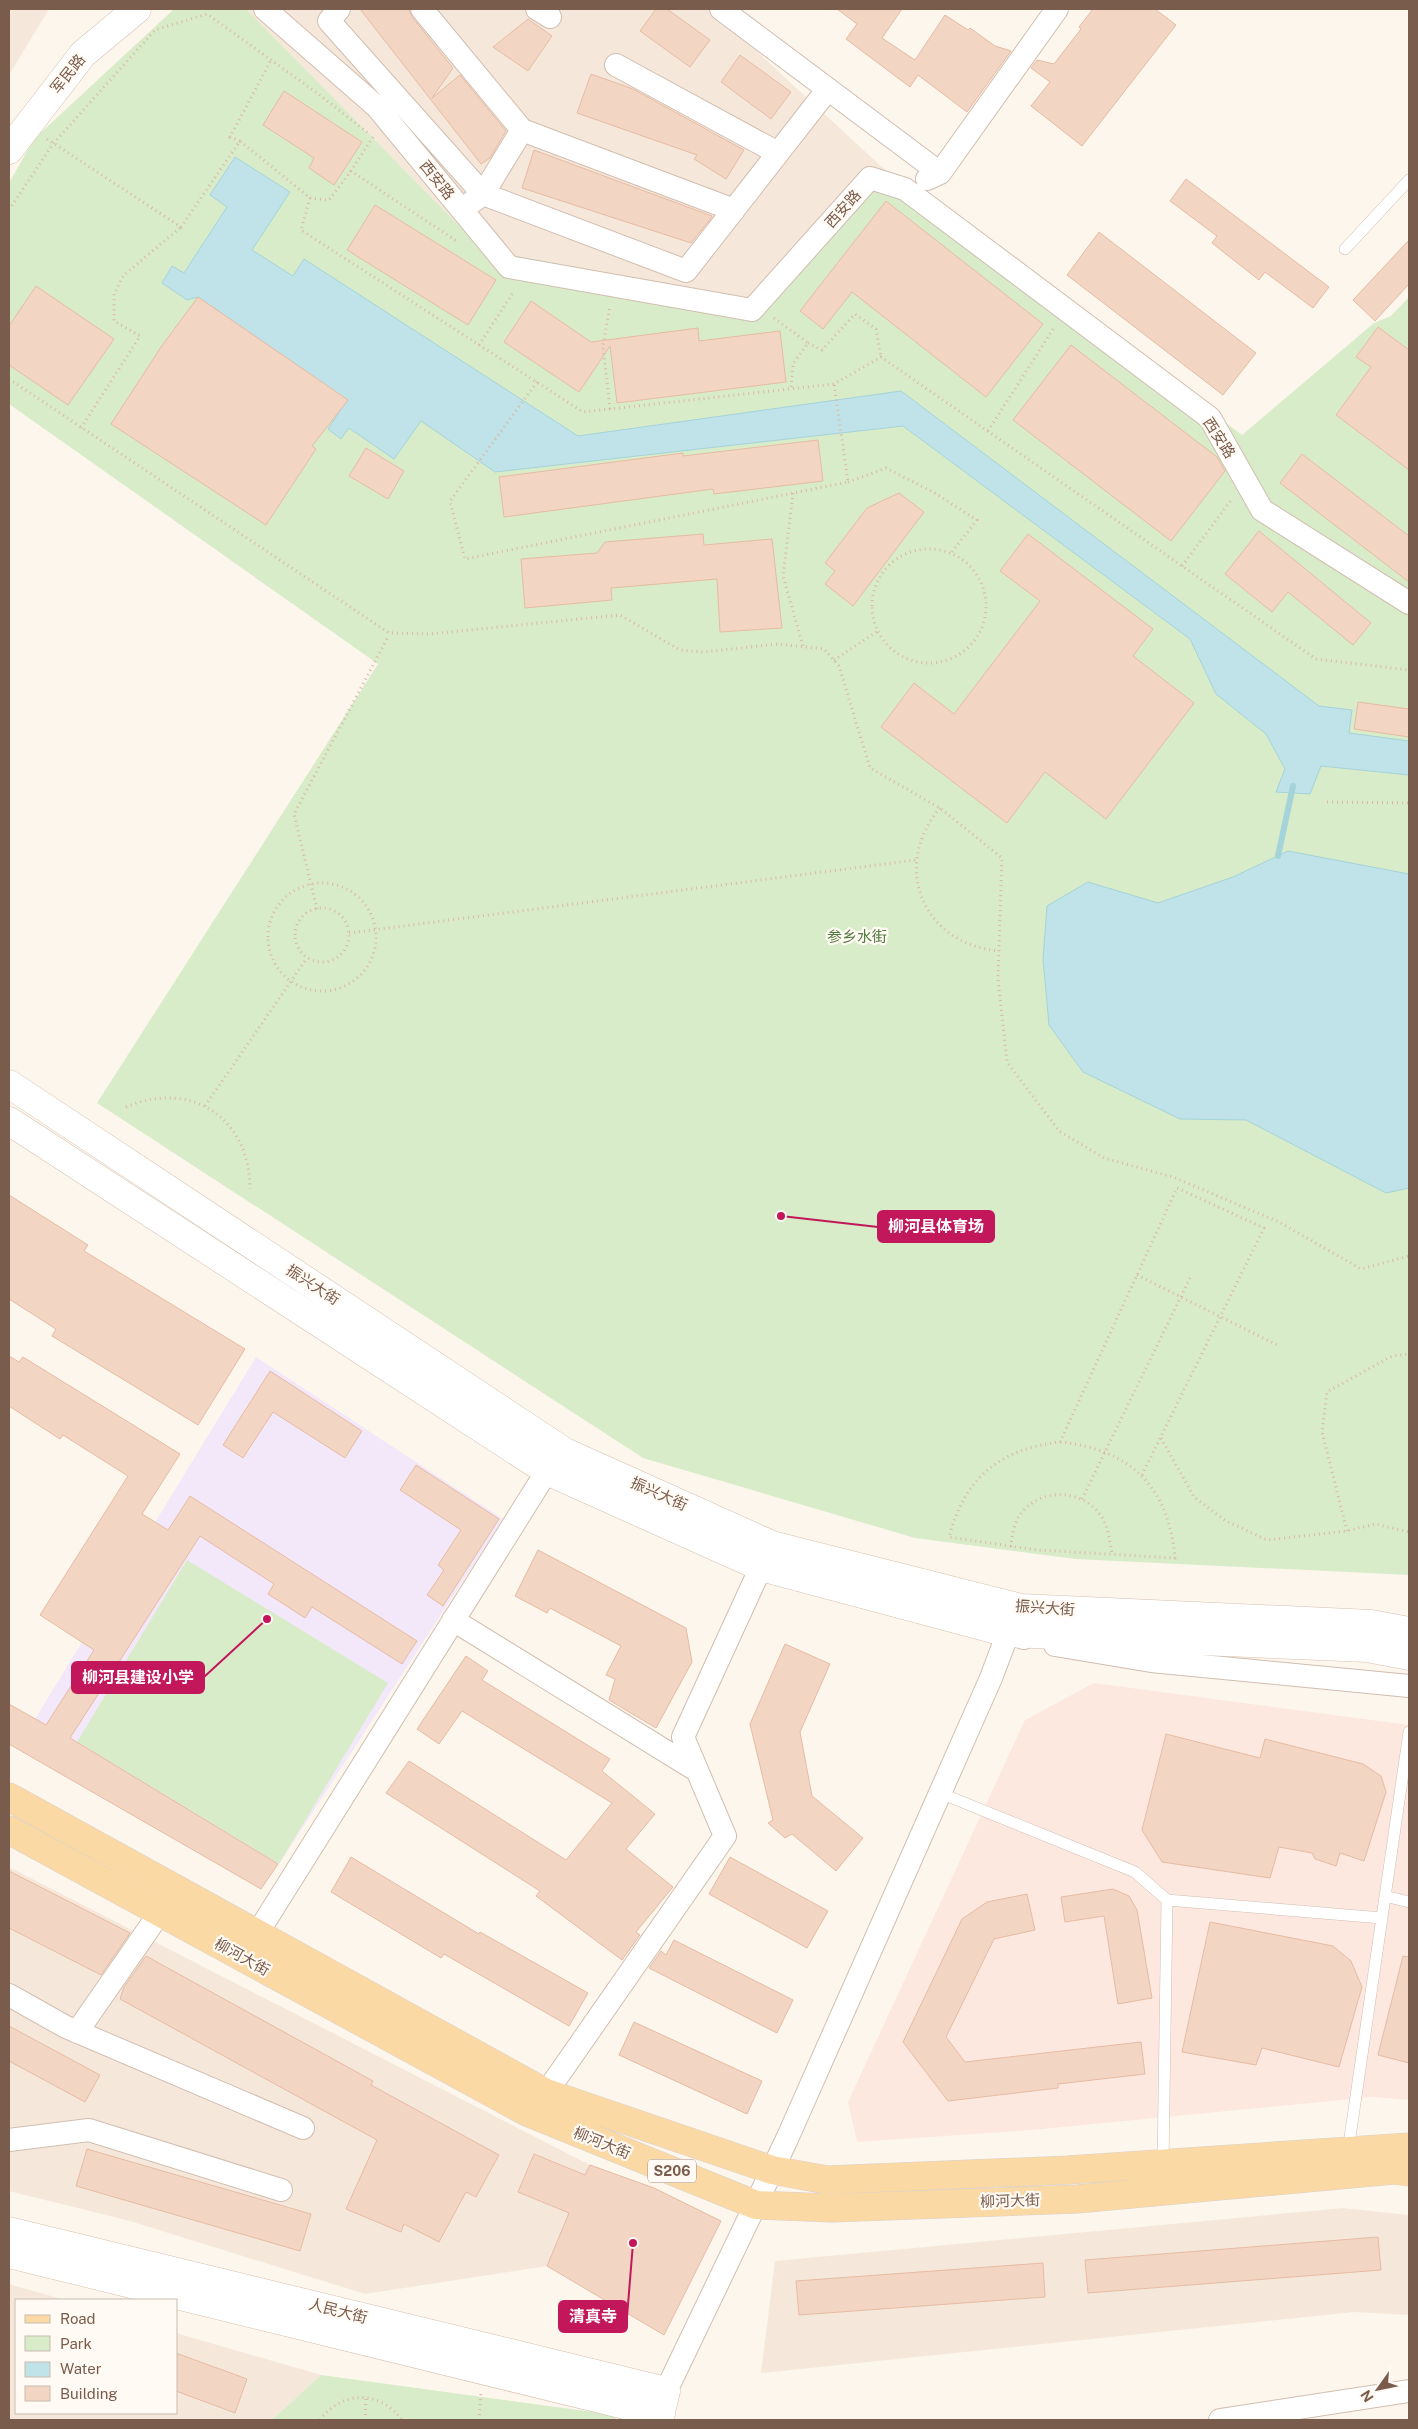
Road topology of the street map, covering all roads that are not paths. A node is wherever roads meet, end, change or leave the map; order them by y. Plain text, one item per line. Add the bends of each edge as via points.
1 (137, 9) edge
2 (265, 9) edge
3 (339, 9) edge
4 (422, 9) edge
5 (721, 9) edge
6 (1057, 9) edge
7 (616, 66) dead end
8 (828, 89) junction
9 (522, 130) junction
10 (9, 150) edge
11 (778, 153) junction
12 (940, 173) junction
13 (1409, 180) edge
14 (905, 188) junction
15 (483, 194) junction
16 (462, 210) junction
17 (734, 210) junction
18 (1346, 249) dead end
19 (1409, 603) edge
20 (9, 1084) edge
21 (9, 1121) edge
22 (548, 1470) junction
23 (761, 1567) junction
24 (454, 1620) junction
25 (1409, 1631) edge
26 (1008, 1633) junction
27 (1409, 1656) edge
28 (1409, 1686) edge
29 (1409, 1732) edge
30 (696, 1770) junction
31 (940, 1793) junction
32 (9, 1797) edge
33 (9, 1830) edge
34 (176, 1889) junction
35 (1385, 1896) junction
36 (1167, 1900) junction
37 (1409, 1902) edge
38 (160, 1913) junction
39 (1382, 1918) junction
40 (257, 1934) junction
41 (9, 1995) edge
42 (77, 2032) junction
43 (546, 2093) junction
44 (303, 2128) dead end
45 (9, 2140) edge
46 (1409, 2147) edge
47 (1348, 2151) junction
48 (1163, 2164) junction
49 (772, 2170) junction
50 (1409, 2172) edge
51 (281, 2190) dead end
52 (756, 2205) junction
53 (9, 2231) edge
54 (9, 2254) edge
55 (1409, 2390) edge
56 (662, 2409) edge
57 (1220, 2420) edge

1 - 10 street, 军民路 via 83,54
2 - 16 street, 西安路 via 377,107
3 - 15 street via 329,21
4 - 9 street
5 - 8 street
6 - 12 street
7 - 11 street
8 - 11 street
8 - 12 street
9 - 15 street
9 - 17 street
11 - 17 street
12 - 14 street
13 - 18 lane
14 - 16 street, 西安路 via 870,178 752,310 509,267
14 - 19 street, 西安路 via 1210,418 1262,510
15 - 16 street
15 - 17 street via 686,271
20 - 25 street, 振兴大街 via 565,1452 772,1545 1020,1608 1371,1624
21 - 22 street, 振兴大街
22 - 23 street, 振兴大街
22 - 24 street
23 - 26 street, 振兴大街
23 - 30 street via 683,1737
24 - 30 street
24 - 40 street
26 - 27 street, 振兴大街 via 1367,1648
26 - 28 street via 1041,1643 1152,1661
26 - 31 street
29 - 35 lane
30 - 43 street via 725,1836
31 - 36 lane via 1135,1872
31 - 49 street
32 - 34 main road, 柳河大街 / S206
33 - 38 main road, 柳河大街 / S206
34 - 38 street
34 - 40 main road, 柳河大街 / S206
35 - 37 lane
35 - 39 lane
36 - 39 lane
36 - 48 lane
38 - 42 street
38 - 52 main road, 柳河大街 / S206 via 527,2112
39 - 47 lane
40 - 43 main road, 柳河大街 / S206
41 - 42 street
42 - 44 street
43 - 49 main road, 柳河大街 / S206
45 - 51 street via 89,2130
46 - 47 main road, 柳河大街 / S206
47 - 48 main road, 柳河大街 / S206
48 - 49 main road, 柳河大街 / S206 via 827,2180
49 - 52 street
50 - 52 main road, 柳河大街 / S206 via 1394,2170 1077,2199 832,2208
52 - 56 street
53 - 56 street, 人民大街
54 - 56 street, 人民大街
55 - 57 street

